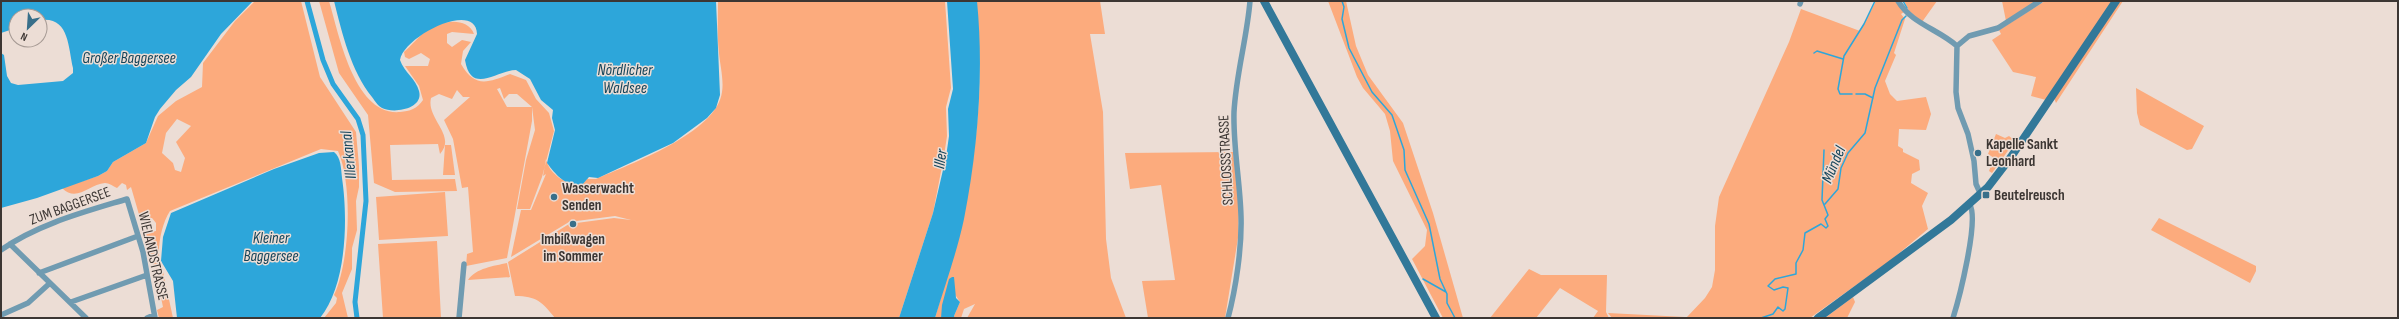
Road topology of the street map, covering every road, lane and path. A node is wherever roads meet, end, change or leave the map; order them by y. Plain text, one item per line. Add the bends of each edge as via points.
1 (1250, 1) edge
2 (1264, 1) edge
3 (1898, 1) edge
4 (2040, 1) edge
5 (2116, 1) edge
6 (1957, 46) junction
7 (1981, 195) junction
8 (127, 199) joint
9 (1970, 205) junction
10 (138, 236) junction
11 (10, 244) junction
12 (1, 250) edge
13 (464, 264) dead end
14 (39, 273) junction
15 (147, 275) junction
16 (50, 283) junction
17 (71, 302) junction
18 (1, 315) edge
19 (155, 317) edge
20 (86, 318) edge
21 (147, 318) edge
22 (459, 318) edge
23 (1228, 318) edge
24 (1436, 318) edge
25 (1818, 318) edge
26 (1953, 318) edge

1 - 23 street, SCHLOSSSTRASSE via 1238,69 1234,112 1242,217
2 - 24 main road
3 - 6 street via 1912,18 1947,37
4 - 6 street via 1998,28 1969,36
5 - 7 main road via 2011,157
6 - 7 street via 1958,108 1968,134 1976,184
7 - 9 main road
8 - 10 street, WIELANDSTRASSE
8 - 11 street, ZUM BAGGERSEE via 53,223
9 - 25 main road
9 - 26 street via 1974,214 1963,281
10 - 14 street
10 - 15 street, WIELANDSTRASSE
11 - 12 street, ZUM BAGGERSEE
11 - 14 street
13 - 22 street
14 - 16 street
15 - 17 street
15 - 19 street, WIELANDSTRASSE
16 - 17 street
16 - 18 street via 28,303
17 - 20 street
19 - 21 street

